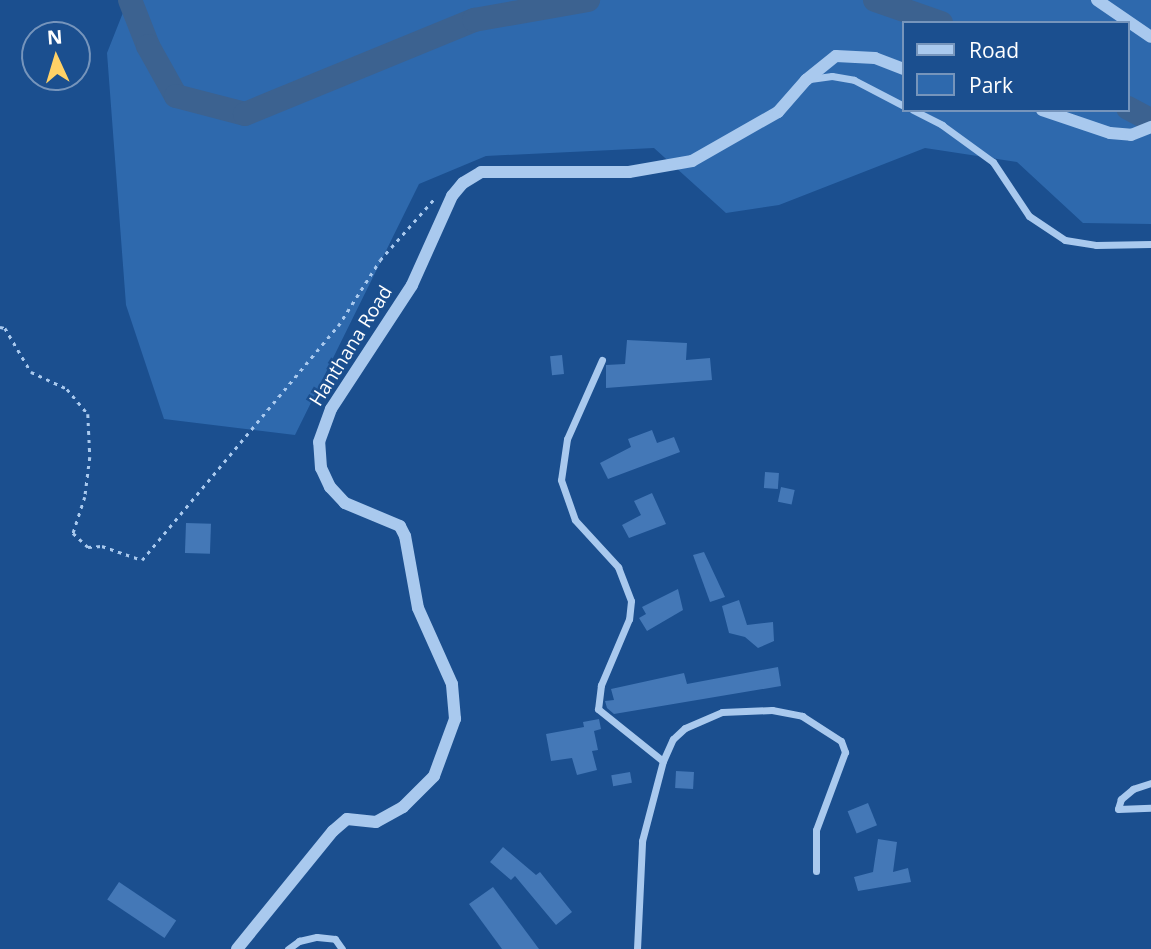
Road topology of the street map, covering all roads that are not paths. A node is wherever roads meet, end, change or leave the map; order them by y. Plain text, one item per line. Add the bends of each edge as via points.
1 (1097, 0) edge
2 (1128, 21) edge
3 (1130, 23) edge
4 (1151, 37) edge
5 (902, 68) edge
6 (806, 80) junction
7 (902, 105) edge
8 (916, 112) edge
9 (1048, 112) edge
10 (1151, 127) edge
11 (1151, 244) edge
12 (601, 360) dead end
13 (663, 761) junction
14 (1151, 783) edge
15 (1151, 808) edge
16 (816, 871) dead end
17 (237, 949) edge
18 (288, 949) edge
19 (342, 949) edge
20 (636, 949) edge

1 - 2 street
3 - 4 street
5 - 6 street, Hanthana Road via 875,58 836,56
6 - 7 street via 832,76 854,80
6 - 17 street, Hanthana Road via 778,112 692,161 629,172 481,172 452,196 412,285 331,409 319,442 321,468 330,487 345,503 400,526 405,536 418,608 452,684 455,719 434,776 402,807 376,822 347,820 333,831
8 - 11 street via 993,162 1029,216 1065,240 1096,245
9 - 10 street via 1110,133 1131,135
12 - 13 street via 568,439 561,480 575,520 618,568 630,593 629,619 601,684 598,709
13 - 16 street via 673,739 685,728 722,712 772,710 822,725 845,751 816,830
13 - 20 street via 642,841
14 - 15 street via 1133,789 1121,799 1118,809
18 - 19 street via 299,940 317,937 335,939

